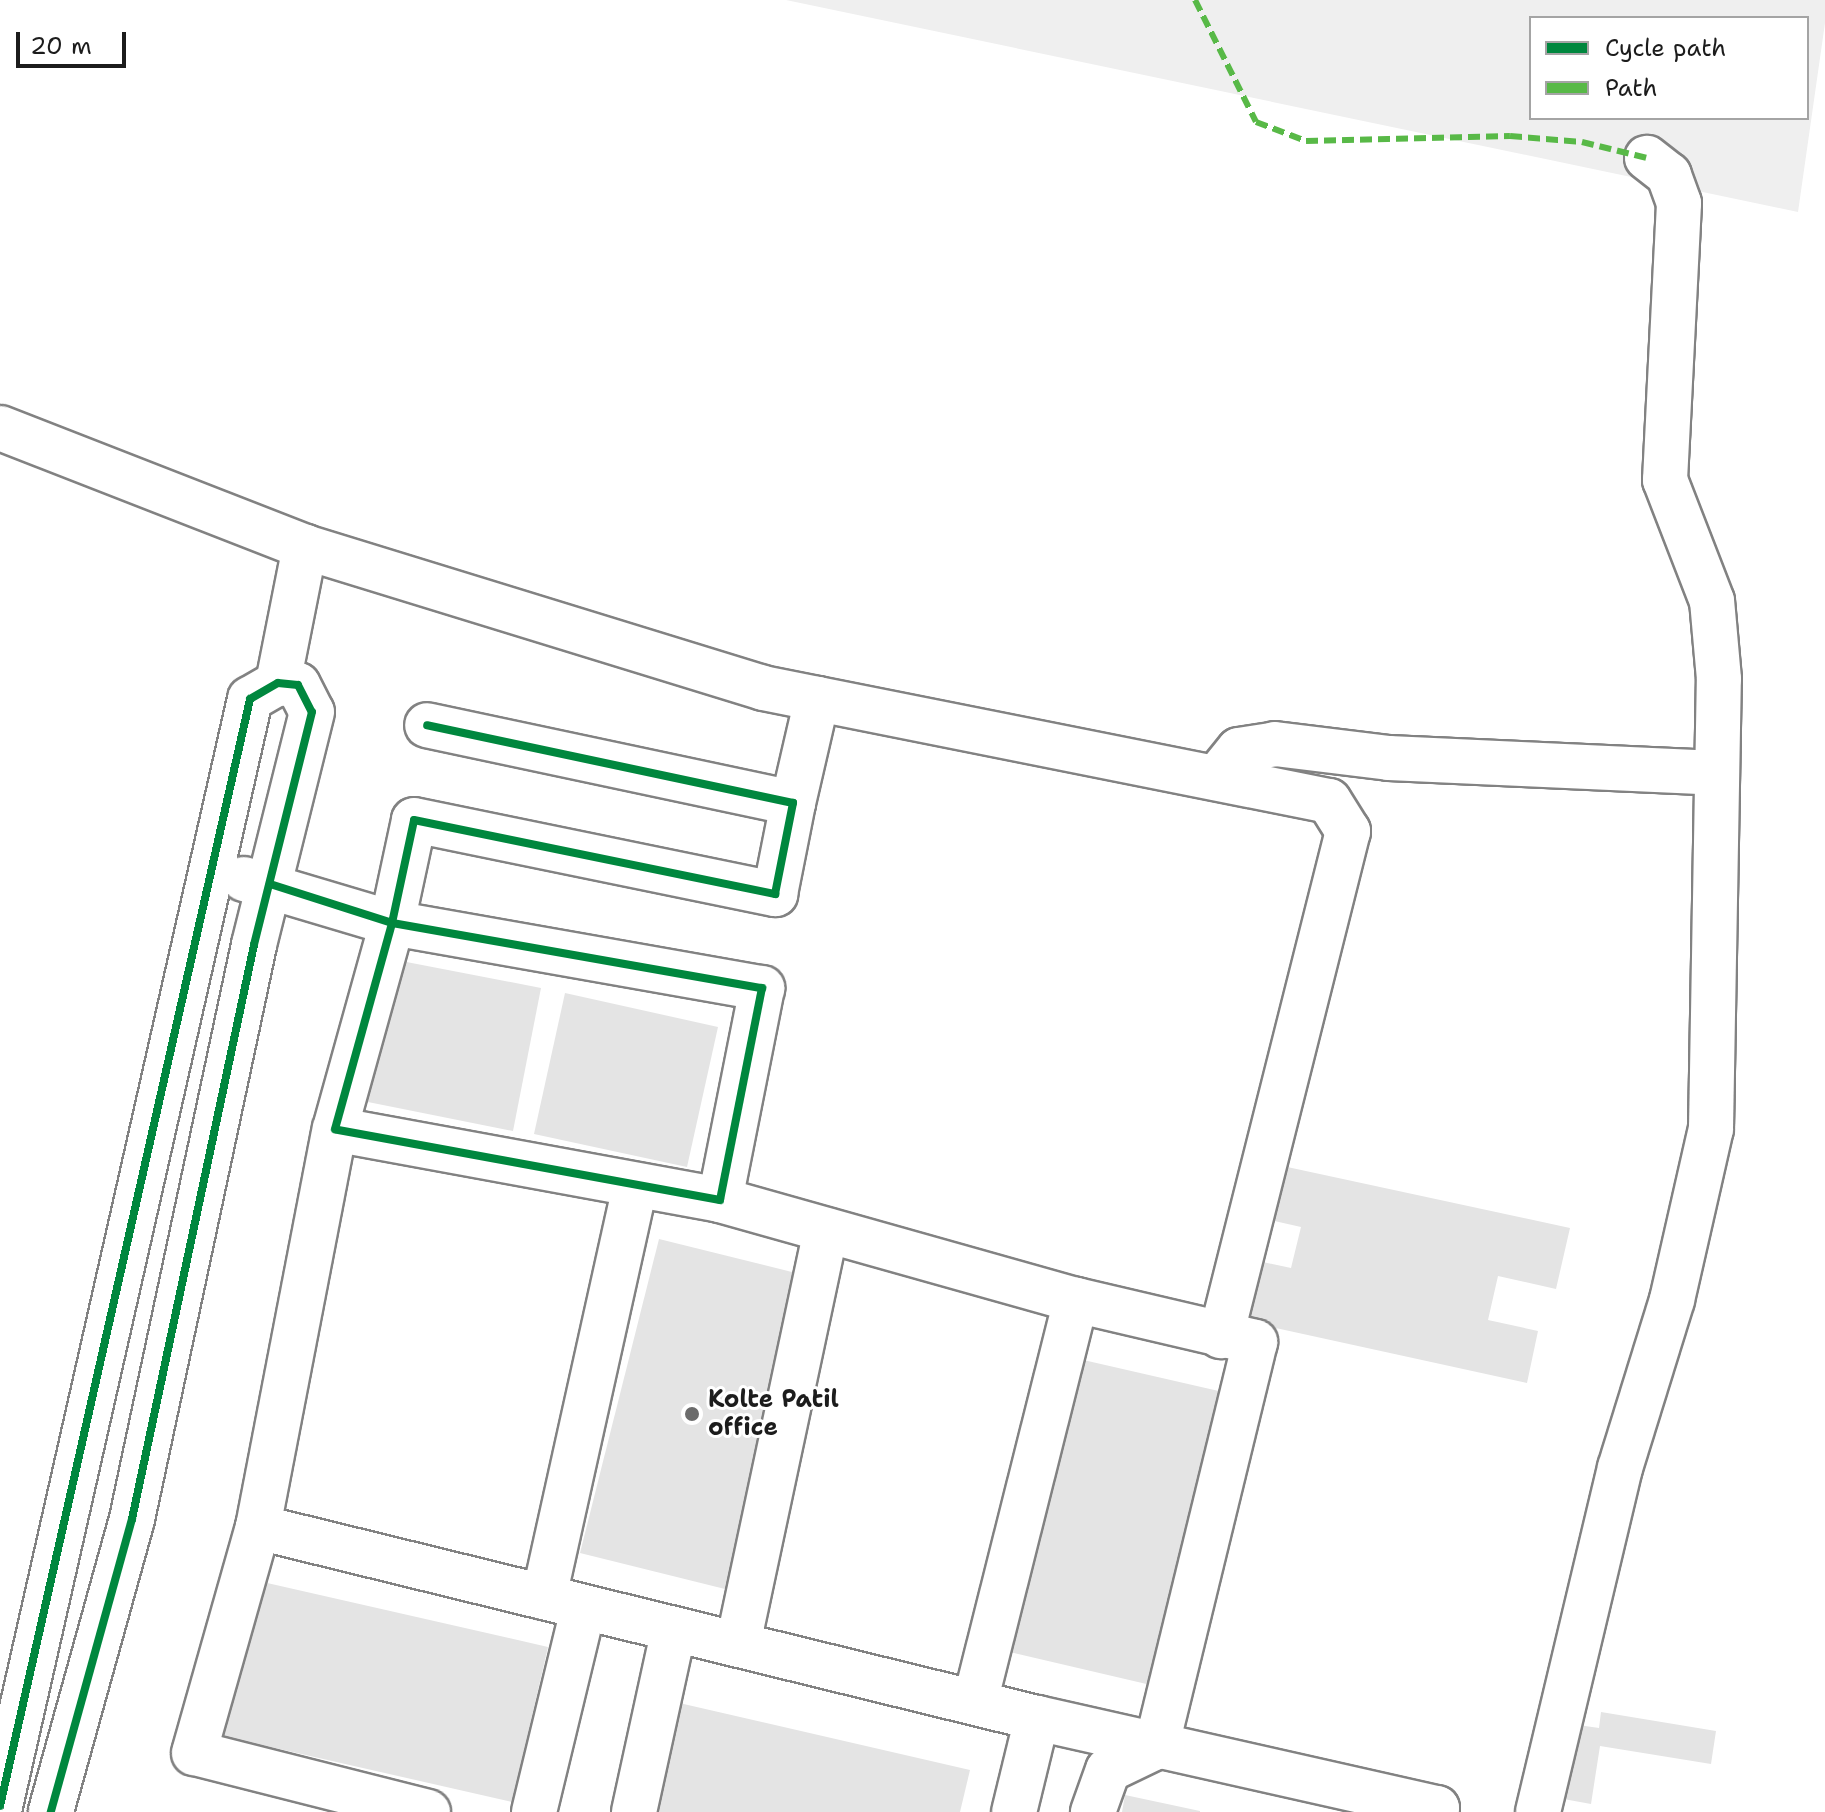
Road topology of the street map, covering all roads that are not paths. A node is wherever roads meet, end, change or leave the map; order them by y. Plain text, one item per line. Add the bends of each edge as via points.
1 (1647, 158) dead end
2 (0, 428) edge
3 (305, 547) junction
4 (278, 683) junction
5 (817, 699) junction
6 (427, 725) dead end
7 (1717, 773) junction
8 (1216, 778) junction
9 (793, 803) junction
10 (213, 872) junction
11 (270, 884) junction
12 (392, 923) junction
13 (335, 1129) junction
14 (635, 1186) junction
15 (720, 1200) junction
16 (826, 1230) junction
17 (1076, 1300) junction
18 (1221, 1336) junction
19 (258, 1527) junction
20 (564, 1603) junction
21 (674, 1629) junction
22 (738, 1644) junction
23 (975, 1702) junction
24 (1037, 1718) junction
25 (1156, 1747) junction
26 (0, 1806) edge
27 (51, 1812) edge
28 (428, 1812) edge
29 (534, 1812) edge
30 (634, 1812) edge
31 (1014, 1812) edge
32 (1093, 1812) edge
33 (1436, 1812) edge
34 (1538, 1812) edge

1 - 7 street via 1669,175 1679,203 1665,480 1712,601 1719,679
2 - 3 street
3 - 4 street
3 - 5 street via 763,688
4 - 10 street via 250,699
4 - 11 street via 298,685 312,712
5 - 8 street
5 - 9 street
6 - 9 street
7 - 8 street via 1389,758 1275,744 1239,750
7 - 34 street via 1711,1129 1672,1300 1620,1468
8 - 18 street via 1329,801 1348,831
9 - 12 street via 775,894 414,820
10 - 11 street
10 - 26 street
11 - 12 street
11 - 27 street via 132,1519
12 - 13 street
12 - 15 street via 762,988
13 - 14 street
13 - 19 street
14 - 15 street
14 - 20 street
15 - 16 street
16 - 17 street
16 - 22 street
17 - 18 street
17 - 23 street
18 - 25 street via 1255,1342
19 - 20 street
19 - 28 street via 194,1753
20 - 21 street
20 - 29 street
21 - 22 street
21 - 30 street
22 - 23 street
23 - 24 street
24 - 25 street
24 - 31 street
25 - 32 street via 1108,1770
25 - 33 street via 1437,1808

